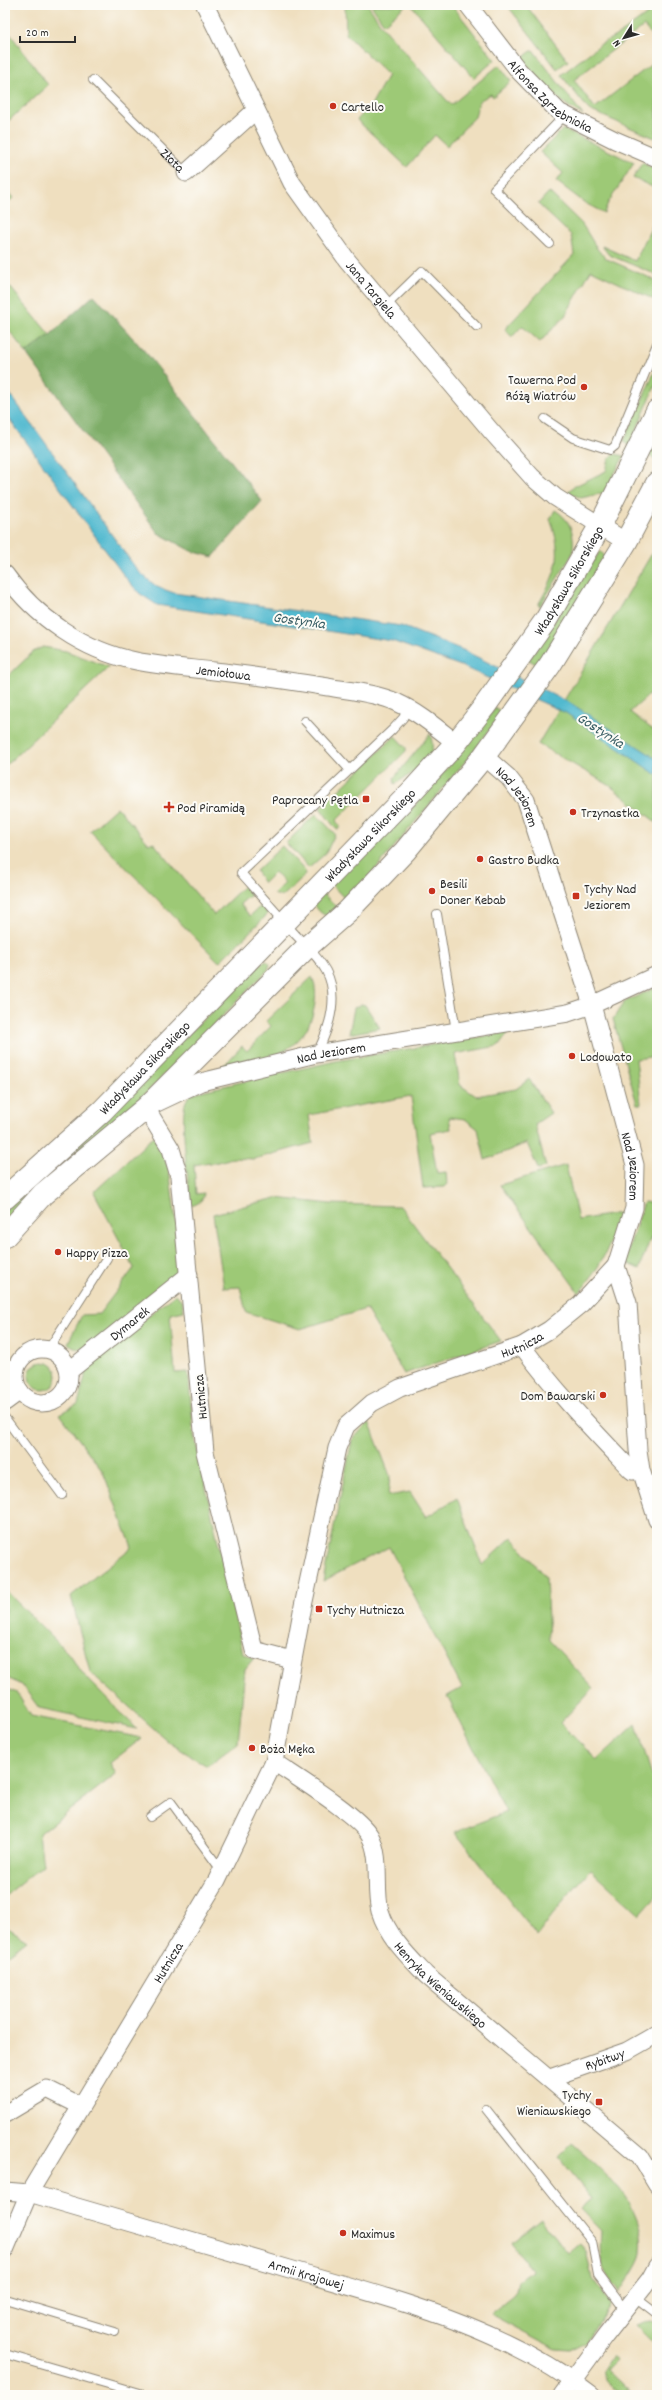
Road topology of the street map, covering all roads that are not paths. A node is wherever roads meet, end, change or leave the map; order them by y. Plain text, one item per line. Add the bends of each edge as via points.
1 (205, 5) edge
2 (468, 5) edge
3 (93, 80) dead end
4 (256, 110) junction
5 (565, 115) junction
6 (657, 158) edge
7 (186, 173) joint
8 (550, 244) dead end
9 (386, 306) junction
10 (477, 327) dead end
11 (657, 344) edge
12 (657, 411) edge
13 (545, 419) dead end
14 (654, 495) edge
15 (600, 526) junction
16 (626, 542) junction
17 (5, 574) edge
18 (408, 708) junction
19 (305, 721) dead end
20 (456, 743) junction
21 (484, 756) junction
22 (349, 769) junction
23 (437, 914) dead end
24 (284, 921) junction
25 (313, 954) junction
26 (657, 975) edge
27 (592, 1005) junction
28 (456, 1031) junction
29 (316, 1054) junction
30 (146, 1108) junction
31 (38, 1166) junction
32 (5, 1184) edge
33 (5, 1198) edge
34 (5, 1236) edge
35 (107, 1258) dead end
36 (616, 1266) junction
37 (189, 1275) junction
38 (522, 1346) junction
39 (48, 1350) junction
40 (69, 1371) junction
41 (20, 1391) junction
42 (5, 1402) edge
43 (5, 1418) edge
44 (641, 1470) junction
45 (62, 1495) dead end
46 (657, 1520) edge
47 (292, 1660) junction
48 (274, 1762) junction
49 (150, 1817) dead end
50 (222, 1871) junction
51 (657, 2034) edge
52 (550, 2078) junction
53 (81, 2106) junction
54 (486, 2109) dead end
55 (5, 2114) edge
56 (657, 2184) edge
57 (5, 2191) edge
58 (29, 2193) junction
59 (5, 2250) edge
60 (657, 2266) edge
61 (5, 2299) edge
62 (631, 2304) junction
63 (657, 2314) edge
64 (114, 2332) dead end
65 (5, 2354) edge
66 (573, 2380) junction
67 (139, 2393) dead end
68 (562, 2395) edge
69 (592, 2395) edge

1 - 4 street, Jana Targiela
2 - 5 street, Alfonsa Zgrzebnioka via 519,71
3 - 7 lane, Złota
4 - 7 street, Złota
4 - 9 street, Jana Targiela via 292,183 347,260
5 - 6 street, Alfonsa Zgrzebnioka
5 - 8 lane via 494,189
9 - 10 lane via 422,271
9 - 15 street, Jana Targiela via 490,431 532,477 555,497
11 - 13 lane via 616,446 610,450 573,438
12 - 15 street, Władysława Sikorskiego
14 - 16 street, Władysława Sikorskiego
15 - 16 street, Jana Targiela
15 - 20 street, Władysława Sikorskiego via 546,620
16 - 21 street, Władysława Sikorskiego via 550,665
17 - 18 street, Jemiołowa via 40,613 71,636 108,653 135,661 284,680 358,693 395,702
18 - 20 street, Jemiołowa
18 - 22 lane via 393,729
19 - 22 lane
20 - 24 street, Władysława Sikorskiego via 414,790
21 - 25 street, Władysława Sikorskiego via 405,851 348,911
21 - 27 street, Nad Jeziorem via 508,777 526,800
22 - 24 lane via 241,873
23 - 28 lane
24 - 25 lane
24 - 31 street, Władysława Sikorskiego via 102,1111
25 - 29 lane via 327,972 332,996 332,1008 324,1039
25 - 30 street, Władysława Sikorskiego
26 - 27 street, Nad Jeziorem
27 - 28 street, Nad Jeziorem via 568,1013
27 - 36 street, Nad Jeziorem via 635,1164 634,1208
28 - 29 street, Nad Jeziorem
29 - 30 street, Nad Jeziorem via 201,1082
30 - 34 street, Władysława Sikorskiego via 43,1194
30 - 37 street, Hutnicza via 171,1149 179,1176
31 - 32 street
31 - 33 street, Władysława Sikorskiego
35 - 39 lane
36 - 38 street, Hutnicza via 581,1304 549,1330
36 - 44 street via 628,1303
37 - 40 street, Dymarek
37 - 47 street, Hutnicza via 205,1452 254,1650
38 - 44 street via 587,1424 632,1471
38 - 47 street, Hutnicza via 400,1388 372,1403 346,1426 337,1448
39 - 40 street via 65,1361
39 - 41 street via 38,1350 20,1361 16,1371
40 - 41 street via 69,1382 57,1399 37,1402 27,1398
41 - 42 street
43 - 45 lane
44 - 46 street
47 - 48 street, Hutnicza
48 - 50 street, Hutnicza
48 - 52 street, Henryka Wieniawskiego via 356,1820 370,1836 375,1852 380,1911 398,1946 426,1975
49 - 50 lane via 171,1802
50 - 53 street, Hutnicza
51 - 52 street, Rybitwy via 627,2051
52 - 56 street, Henryka Wieniawskiego via 640,2156
53 - 55 street via 47,2089
53 - 58 street, Hutnicza
54 - 62 lane via 592,2242 598,2274
57 - 58 street, Armii Krajowej
58 - 59 street, Hutnicza
58 - 66 street, Armii Krajowej via 449,2316 528,2353
60 - 62 street
61 - 64 lane
62 - 63 lane
62 - 66 street
65 - 67 lane
66 - 68 street
66 - 69 street, Armii Krajowej

